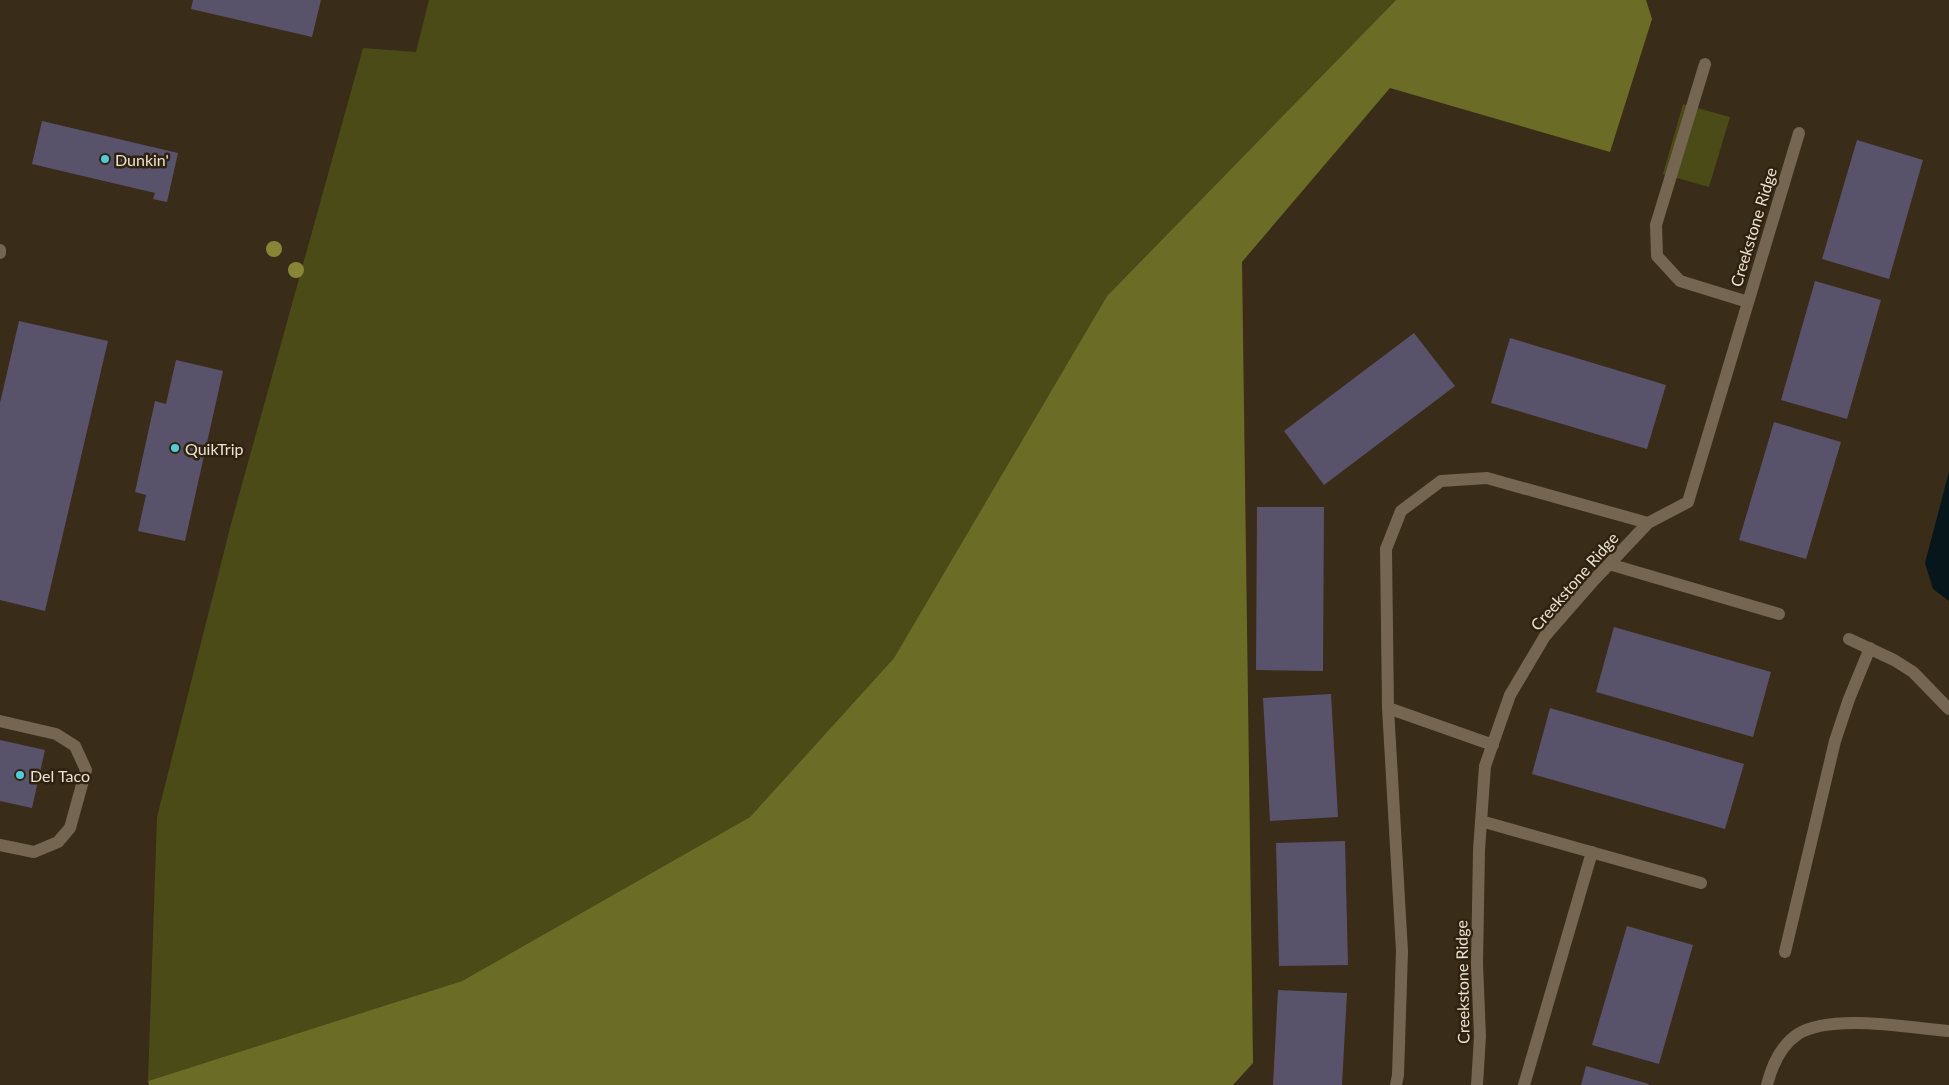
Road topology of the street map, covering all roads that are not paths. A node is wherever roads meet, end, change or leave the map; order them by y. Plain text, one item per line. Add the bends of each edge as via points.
1 (1706, 64) dead end
2 (1799, 133) dead end
3 (1748, 302) junction
4 (1648, 523) junction
5 (1609, 564) junction
6 (1779, 614) dead end
7 (1849, 639) dead end
8 (1870, 648) junction
9 (1388, 708) junction
10 (1949, 709) edge
11 (0, 721) edge
12 (1492, 745) junction
13 (1481, 821) junction
14 (0, 845) edge
15 (1592, 852) junction
16 (1701, 883) dead end
17 (1785, 952) dead end
18 (1949, 1031) edge
19 (1396, 1085) edge
20 (1477, 1085) edge
21 (1524, 1085) edge
22 (1767, 1085) edge

1 - 3 street via 1656,226 1658,256 1680,282
2 - 3 street, Creekstone Ridge
3 - 4 street, Creekstone Ridge via 1688,502
4 - 5 street, Creekstone Ridge
4 - 9 street via 1487,478 1441,481 1401,511 1386,549
5 - 6 street
5 - 12 street, Creekstone Ridge via 1545,636 1510,694
7 - 8 street
8 - 10 street via 1913,672
8 - 17 street via 1835,741
9 - 12 street
9 - 19 street via 1402,950
11 - 14 street via 56,734 75,746 86,770 70,828 58,842 34,852
12 - 13 street, Creekstone Ridge via 1485,766
13 - 15 street
13 - 20 street, Creekstone Ridge
15 - 16 street
15 - 21 street
18 - 22 street via 1838,1023 1811,1029 1789,1041 1777,1055

